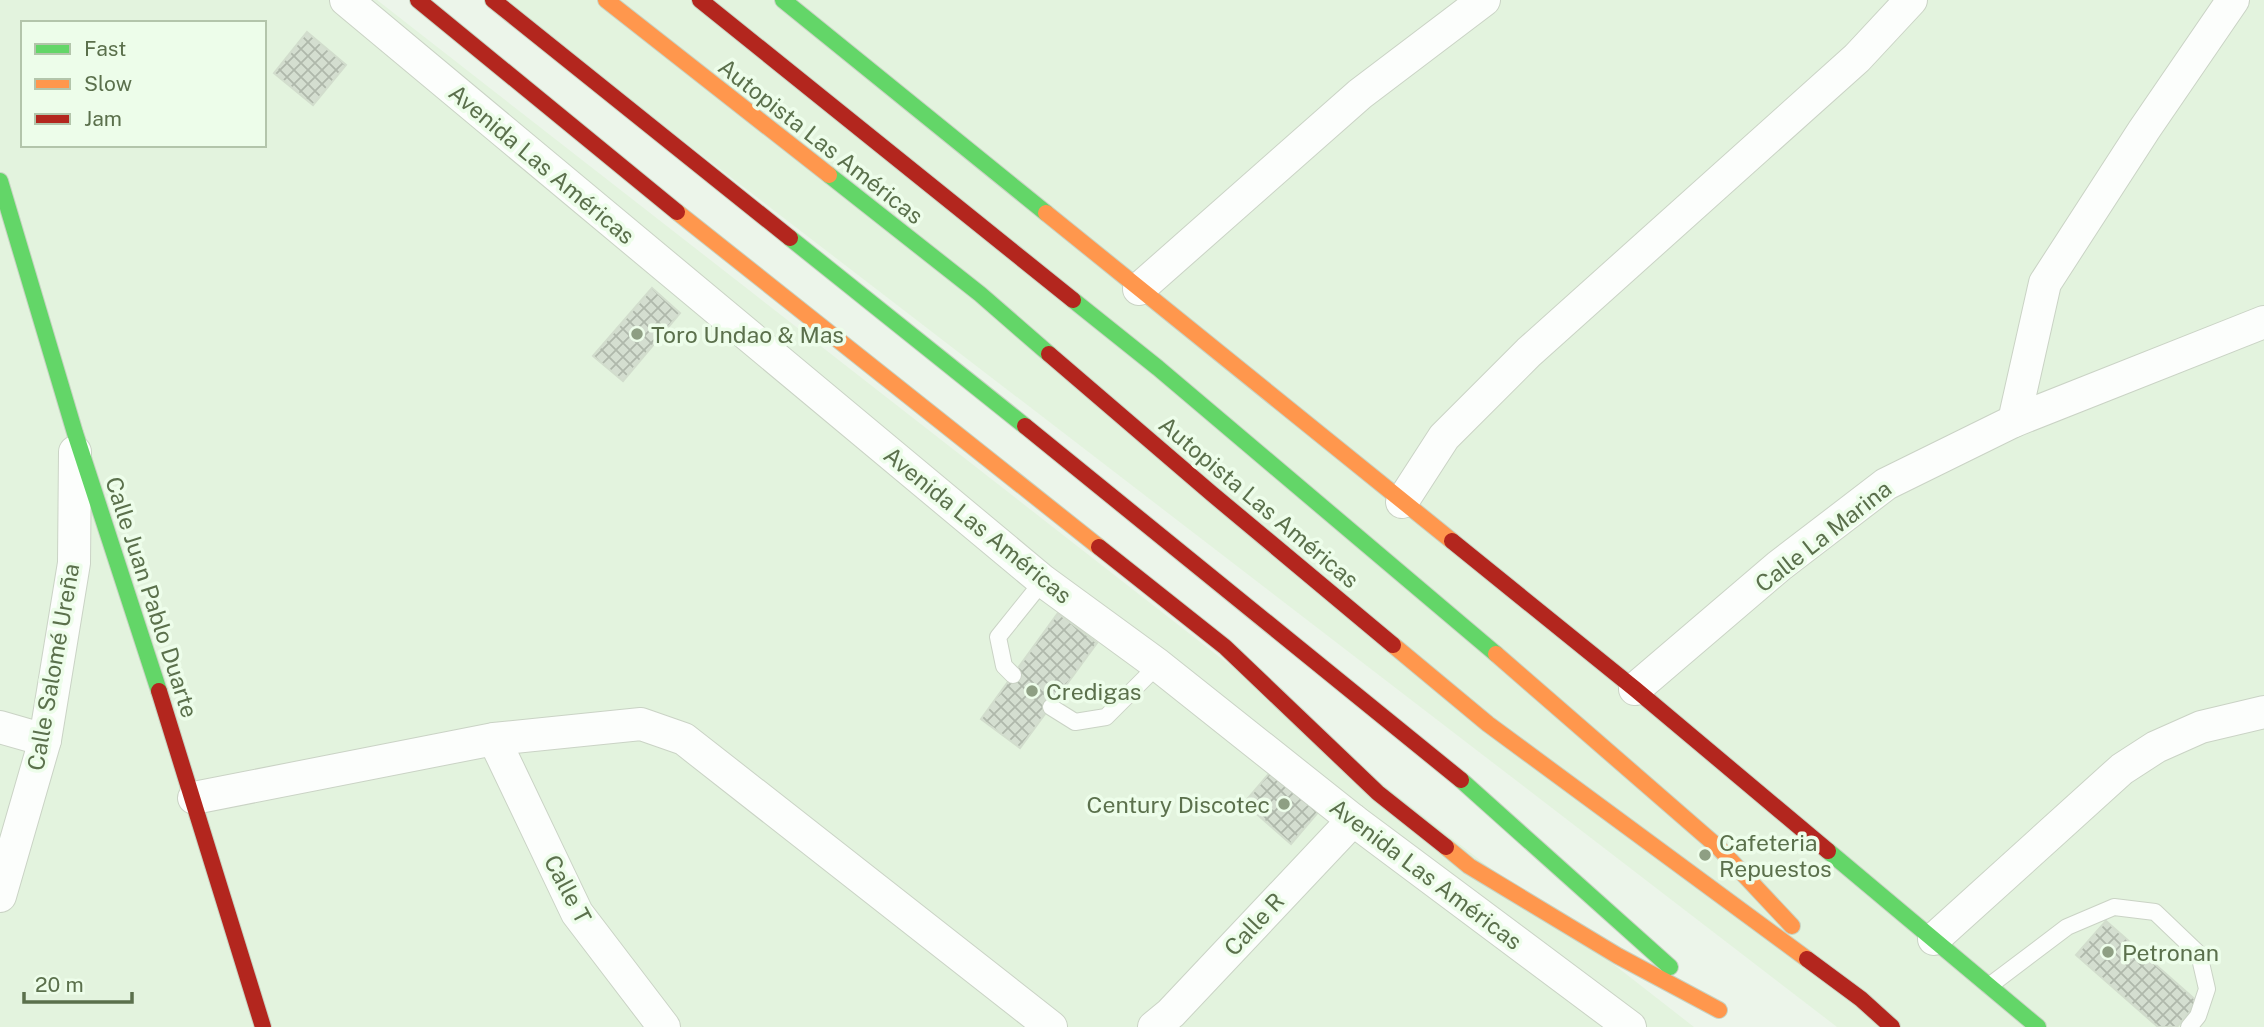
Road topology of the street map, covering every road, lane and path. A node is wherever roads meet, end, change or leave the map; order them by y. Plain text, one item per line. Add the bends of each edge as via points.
1 (346, 0) edge
2 (418, 0) edge
3 (492, 0) edge
4 (606, 0) edge
5 (700, 0) edge
6 (783, 0) edge
7 (1484, 0) edge
8 (1911, 0) edge
9 (2232, 0) edge
10 (0, 181) edge
11 (1139, 289) junction
12 (2264, 321) edge
13 (2014, 421) junction
14 (75, 433) junction
15 (1402, 502) junction
16 (1043, 581) junction
17 (1158, 665) junction
18 (1013, 675) dead end
19 (1635, 689) junction
20 (1051, 707) dead end
21 (2264, 712) edge
22 (0, 727) edge
23 (494, 739) junction
24 (45, 740) junction
25 (194, 798) junction
26 (1353, 820) junction
27 (0, 896) edge
28 (1934, 939) junction
29 (1989, 986) junction
30 (1861, 999) junction
31 (263, 1027) edge
32 (664, 1027) edge
33 (1051, 1027) edge
34 (1154, 1027) edge
35 (1630, 1027) edge
36 (1892, 1027) edge
37 (2038, 1027) edge
38 (2189, 1027) edge

1 - 16 street, Avenida Las Américas
2 - 3 main road via 702,233 1225,648 1378,793 1469,866 1724,1014 1452,772
4 - 30 main road, Autopista Las Américas via 980,294 1488,723
5 - 30 main road via 1158,368 1517,673 1718,847
6 - 11 main road
7 - 11 street via 1360,94
8 - 15 street via 1857,58 1529,352 1444,437
9 - 13 street via 2045,283
10 - 14 main road, Calle Juan Pablo Duarte
11 - 15 main road
12 - 13 street, Calle La Marina
13 - 19 street, Calle La Marina via 1886,484 1779,566
14 - 24 street, Calle Salomé Ureña via 74,563
14 - 25 main road, Calle Juan Pablo Duarte
15 - 19 main road
16 - 17 street, Avenida Las Américas
16 - 18 lane via 998,637 1004,666
17 - 20 lane via 1106,717 1075,722
17 - 26 street, Avenida Las Américas
19 - 28 main road
21 - 28 street via 2201,727 2122,769
22 - 24 street
23 - 25 street
23 - 32 street, Calle T via 578,913
23 - 33 street via 641,724 684,739
24 - 27 street, Calle Salomé Ureña
25 - 31 main road, Calle Juan Pablo Duarte
26 - 34 street, Calle R
26 - 35 street, Avenida Las Américas
28 - 29 main road
29 - 37 main road
29 - 38 lane via 2067,927 2114,907 2155,912 2199,954 2207,989
30 - 36 main road, Autopista Las Américas

